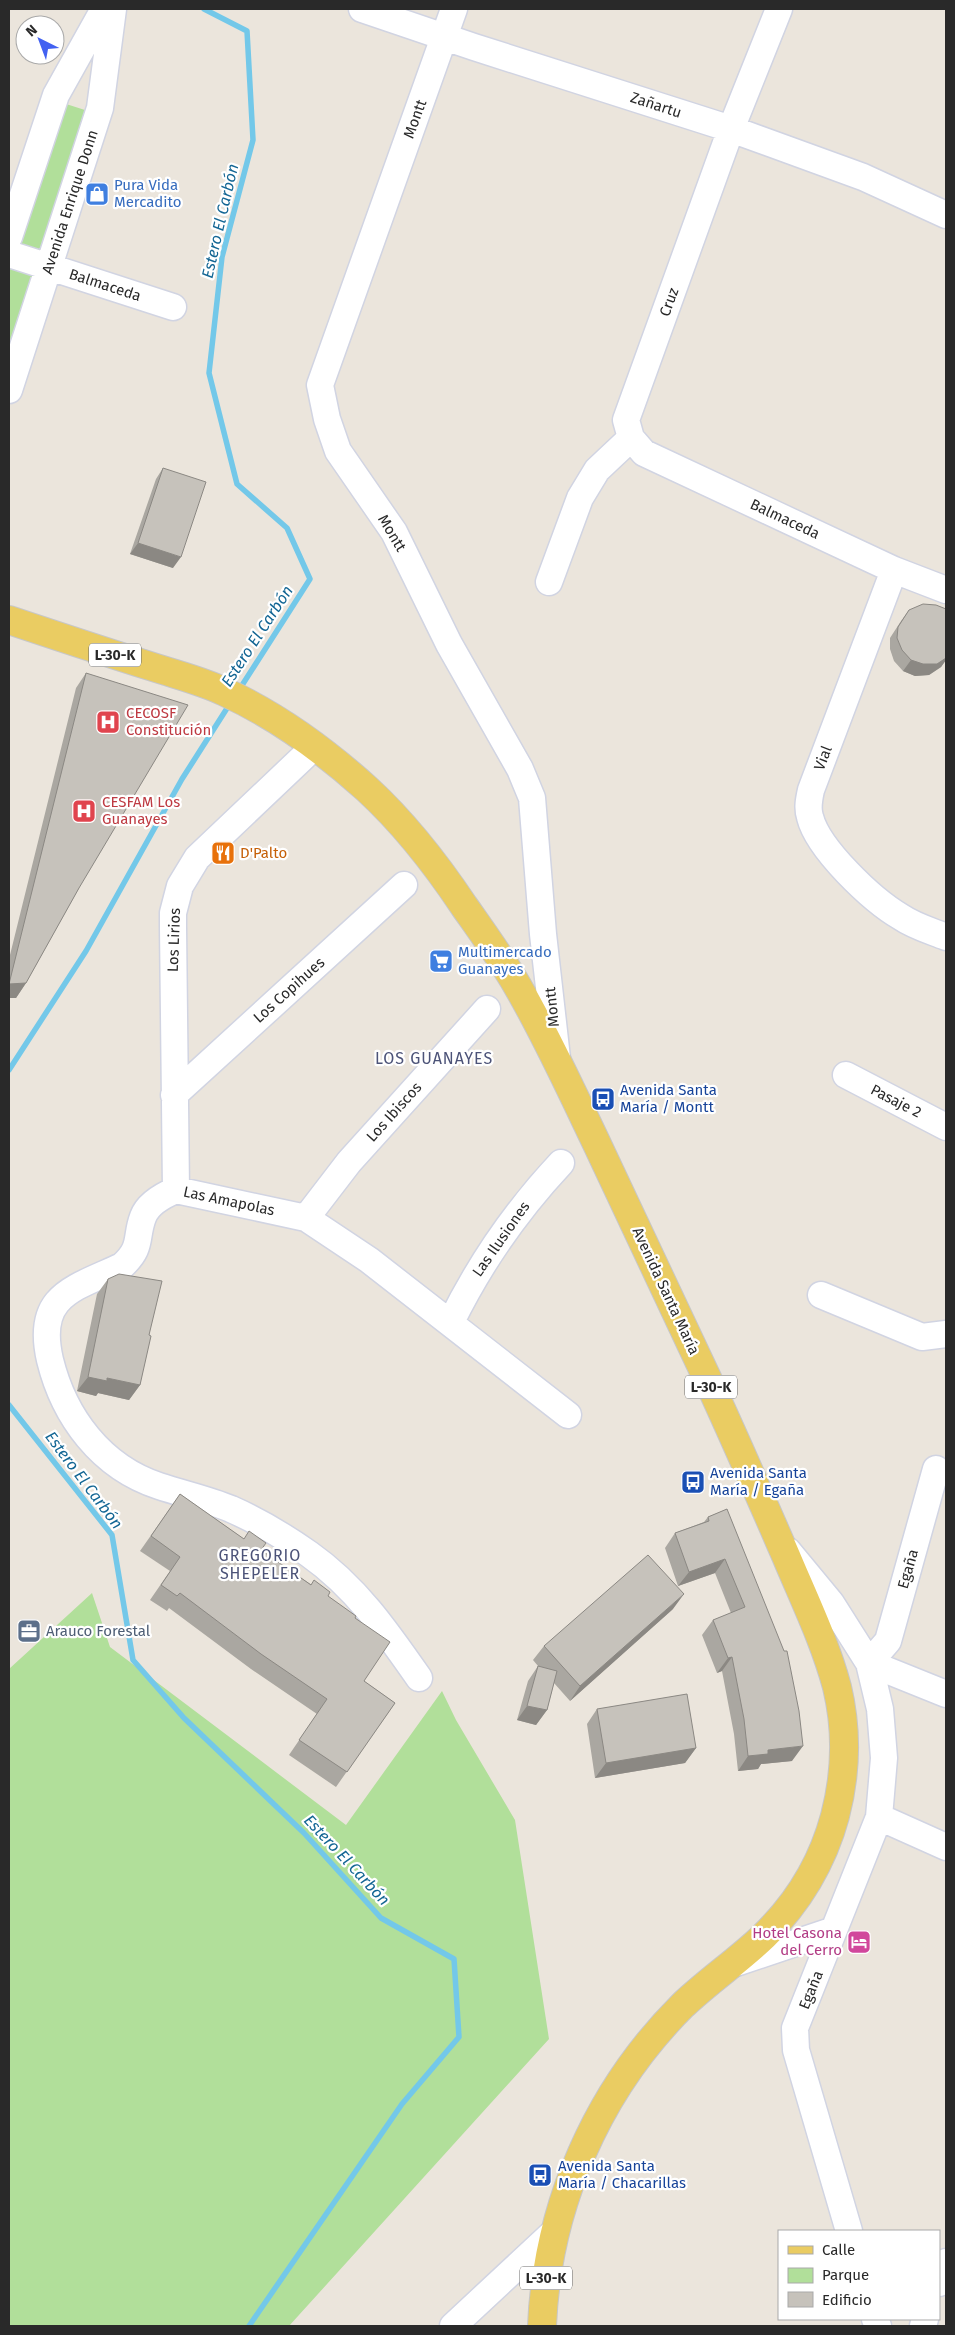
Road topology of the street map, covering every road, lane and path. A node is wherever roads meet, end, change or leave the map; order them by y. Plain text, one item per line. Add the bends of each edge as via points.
1 (104, 9) edge
2 (113, 9) edge
3 (362, 9) edge
4 (454, 9) edge
5 (779, 9) edge
6 (444, 38) junction
7 (73, 66) junction
8 (105, 80) junction
9 (732, 130) junction
10 (946, 215) edge
11 (9, 237) edge
12 (9, 254) edge
13 (49, 267) junction
14 (173, 307) dead end
15 (9, 390) edge
16 (631, 438) junction
17 (894, 570) junction
18 (549, 582) dead end
19 (946, 590) edge
20 (9, 620) edge
21 (315, 746) junction
22 (404, 885) dead end
23 (946, 937) edge
24 (487, 1009) dead end
25 (558, 1064) junction
26 (846, 1075) dead end
27 (174, 1095) junction
28 (946, 1126) edge
29 (561, 1164) dead end
30 (176, 1190) junction
31 (306, 1218) junction
32 (821, 1295) dead end
33 (450, 1322) junction
34 (946, 1334) edge
35 (568, 1415) dead end
36 (936, 1469) dead end
37 (779, 1540) junction
38 (869, 1663) junction
39 (419, 1678) dead end
40 (946, 1694) edge
41 (879, 1817) junction
42 (946, 1847) edge
43 (834, 1930) junction
44 (728, 1965) junction
45 (849, 2230) edge
46 (555, 2231) junction
47 (946, 2262) edge
48 (940, 2280) edge
49 (453, 2326) edge
50 (542, 2326) edge

1 - 7 street
2 - 8 street, Avenida Enrique Donn
3 - 6 street, Zañartu
4 - 6 street, Montt
5 - 9 street, Cruz
6 - 9 street, Zañartu
6 - 25 street, Montt via 320,385 338,450 394,532 449,644 520,770 532,798
7 - 8 street via 91,64 100,70
7 - 11 street via 56,95
8 - 13 street, Avenida Enrique Donn via 100,108
9 - 10 street, Zañartu via 863,177
9 - 16 street, Cruz via 626,420
12 - 13 street, Balmaceda
13 - 14 street, Balmaceda
13 - 15 street, Avenida Enrique Donn
16 - 17 street, Balmaceda via 644,453
16 - 18 street via 597,470 580,498
17 - 19 street, Balmaceda
17 - 23 street, Vial via 811,790 809,816 845,870 872,896 903,918
20 - 21 main road, Avenida Santa María / L-30-K via 221,690
21 - 25 main road, Avenida Santa María / L-30-K via 372,793 439,869 516,983
21 - 27 street, Los Lirios via 196,858 180,886 173,913
22 - 27 street, Los Copihues
24 - 31 street, Los Ibiscos via 349,1162
25 - 37 main road, Avenida Santa María / L-30-K via 674,1306
26 - 28 street, Pasaje 2
27 - 30 street, Los Lirios
29 - 33 street, Las Ilusiones via 507,1226
30 - 31 street, Las Amapolas
30 - 39 street, Las Amapolas via 160,1198 143,1216 137,1247 122,1266 69,1290 49,1316 46,1342 54,1376 68,1410 90,1441 120,1467 158,1486 230,1509 311,1555 378,1619
31 - 33 street, Las Amapolas via 369,1260
32 - 34 street via 922,1337
33 - 35 street, Las Amapolas
36 - 38 street, Egaña via 888,1641
37 - 38 street, Egaña via 831,1603
37 - 44 main road, Avenida Santa María / L-30-K via 815,1622 835,1681 843,1729 843,1777 832,1824 806,1883 769,1931
38 - 40 street
38 - 41 street, Egaña via 880,1709 884,1758
41 - 42 street
41 - 43 street, Egaña
43 - 44 street
43 - 45 street, Egaña via 795,2028 796,2050
44 - 46 main road, Avenida Santa María / L-30-K via 666,2024 614,2091 582,2151
46 - 49 street
46 - 50 main road, Avenida Santa María / L-30-K via 547,2270
47 - 48 street

